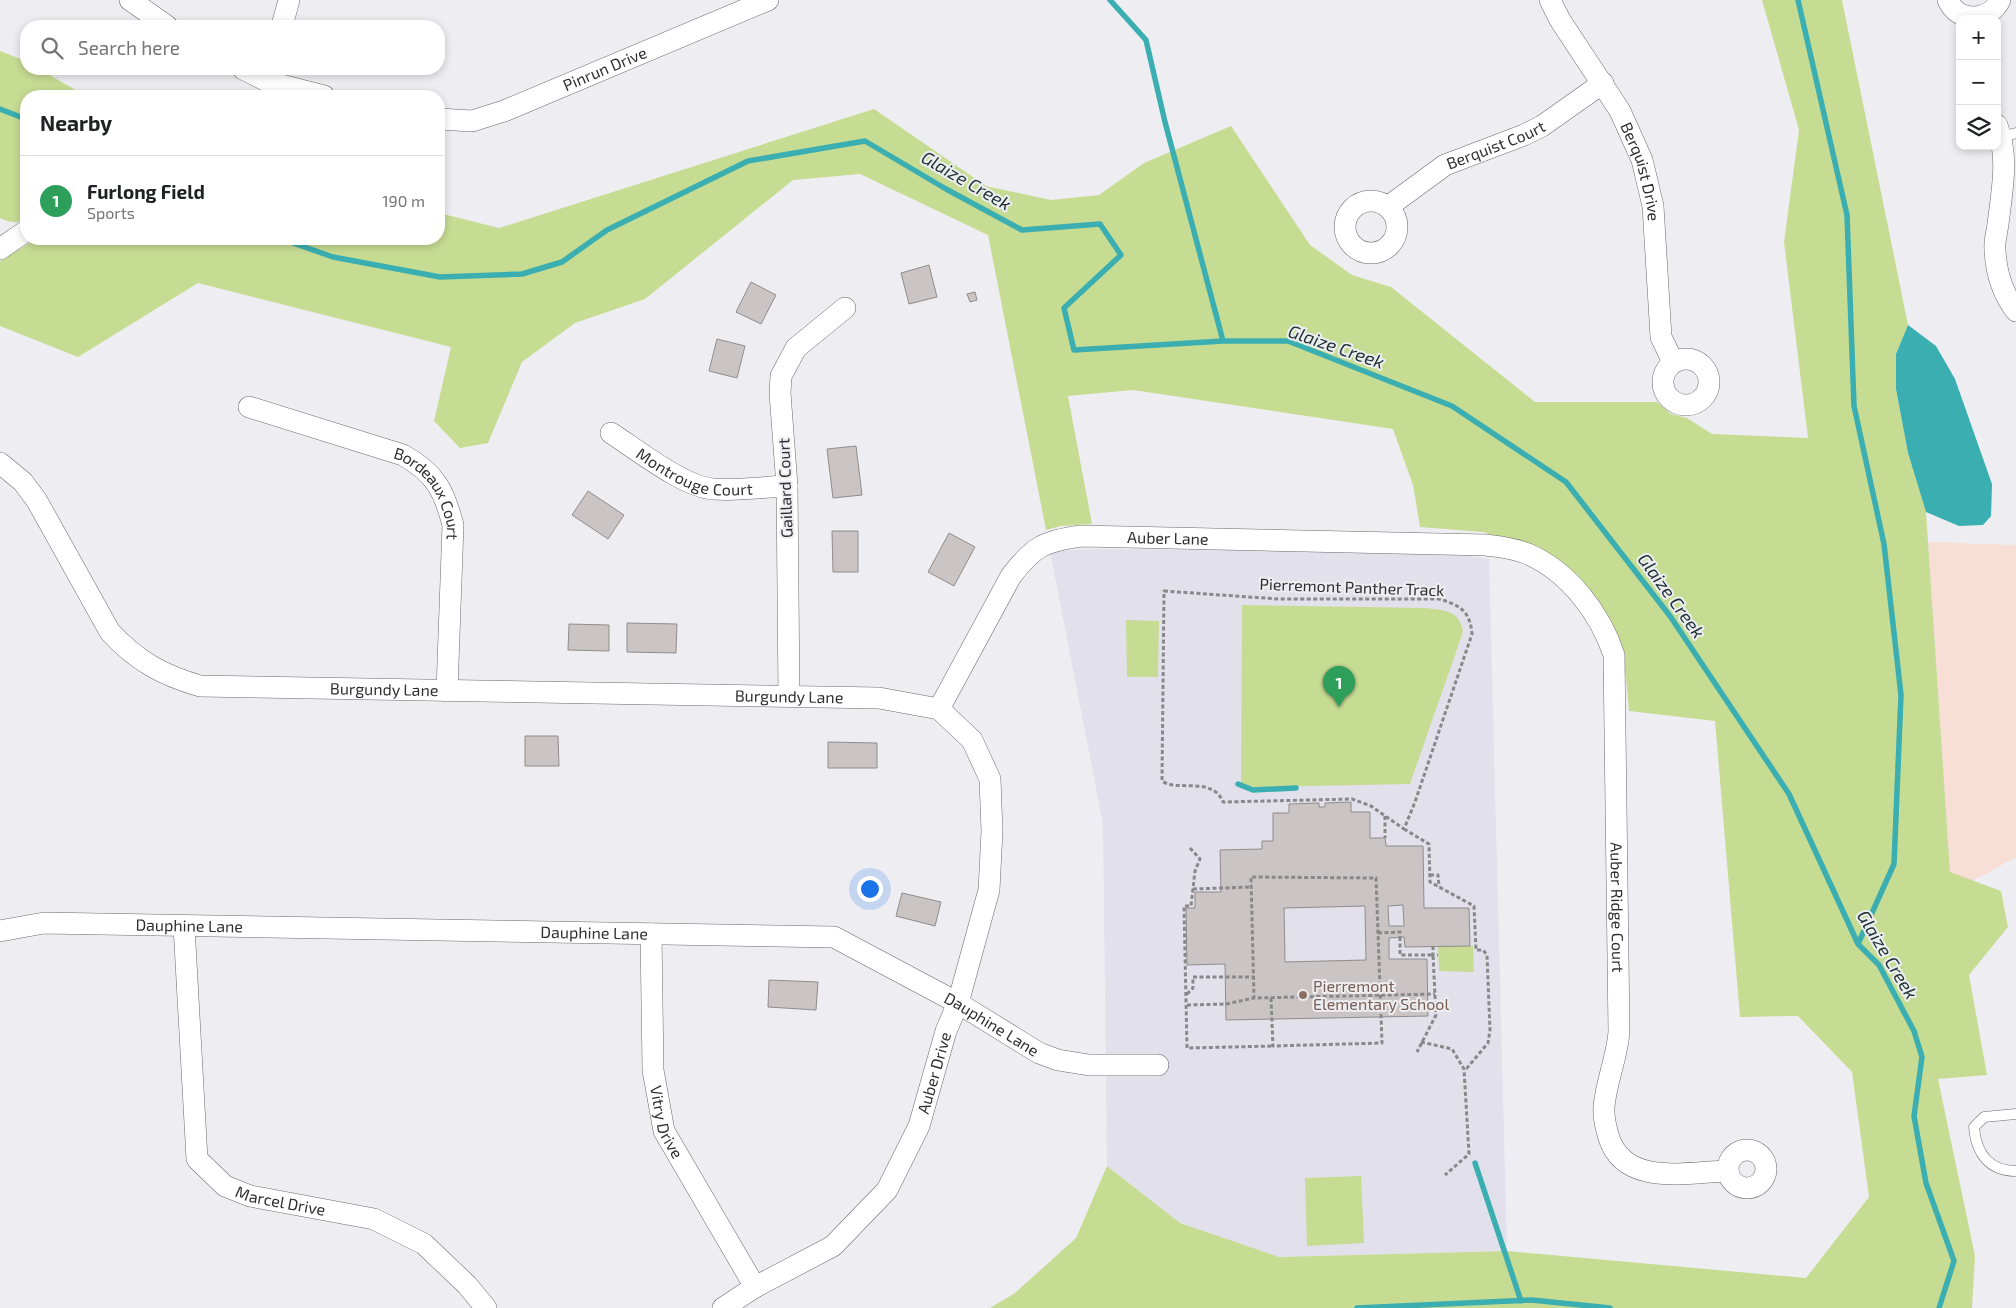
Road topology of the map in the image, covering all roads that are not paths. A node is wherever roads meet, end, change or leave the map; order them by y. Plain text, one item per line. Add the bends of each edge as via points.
1 (130, 0) edge
2 (288, 0) edge
3 (768, 0) edge
4 (1550, 0) edge
5 (1948, 0) edge
6 (2000, 0) edge
7 (1963, 15) edge
8 (1984, 15) edge
9 (158, 20) edge
10 (283, 20) edge
11 (271, 76) edge
12 (1603, 83) junction
13 (308, 90) edge
14 (445, 119) edge
15 (2005, 132) edge
16 (1389, 206) dead end
17 (20, 234) edge
18 (2, 244) edge
19 (845, 308) dead end
20 (2016, 311) edge
21 (1673, 362) dead end
22 (249, 408) dead end
23 (611, 433) dead end
24 (0, 462) edge
25 (787, 486) junction
26 (1547, 565) joint
27 (447, 691) junction
28 (789, 696) junction
29 (939, 708) junction
30 (184, 926) junction
31 (0, 931) edge
32 (651, 934) junction
33 (958, 1003) junction
34 (1158, 1065) dead end
35 (2016, 1114) edge
36 (1728, 1170) dead end
37 (2016, 1170) edge
38 (756, 1287) junction
39 (486, 1308) edge
40 (723, 1308) edge

1 - 9 street
2 - 10 street
3 - 14 street, Pinrun Drive via 504,111 472,120
4 - 12 street, Berquist Drive
5 - 7 street
6 - 8 street via 1993,10
11 - 13 street
12 - 16 street, Berquist Court via 1542,126 1445,164
12 - 21 street, Berquist Drive via 1632,133 1642,160 1653,206 1661,338
15 - 20 street via 2005,170 1995,249 2000,280
17 - 18 street
19 - 25 street, Gaillard Court via 796,348 781,376
22 - 27 street, Bordeaux Court via 403,455 422,466 436,482 447,500 453,525
23 - 25 street, Montrouge Court via 697,486 713,490
24 - 27 street, Burgundy Lane via 23,482 37,501 110,632 148,665 175,679 200,686
25 - 28 street, Gaillard Court
26 - 29 street, Auber Lane via 1528,554 1486,545 1061,538 1026,556 1011,576
26 - 36 street, Auber Ridge Court via 1572,585 1599,619 1614,655 1619,1032 1604,1110 1606,1130 1612,1147 1623,1162 1641,1170 1659,1174
27 - 28 street, Burgundy Lane
28 - 29 street, Burgundy Lane via 879,698
29 - 33 street, Auber Drive via 972,740 990,779 989,890
30 - 31 street, Dauphine Lane via 44,923
30 - 32 street, Dauphine Lane
30 - 39 street, Marcel Drive via 198,1159 225,1186 250,1196 374,1219 424,1244
32 - 33 street, Dauphine Lane via 834,937
32 - 38 street, Vitry Drive via 653,1070 664,1131
33 - 34 street, Dauphine Lane via 1027,1046 1058,1060 1090,1065
33 - 38 street, Auber Drive via 946,1032 919,1126 887,1190 833,1246
35 - 37 lane via 1984,1117 1974,1127 1975,1142 1987,1160 2002,1170
38 - 40 street, Auber Drive

